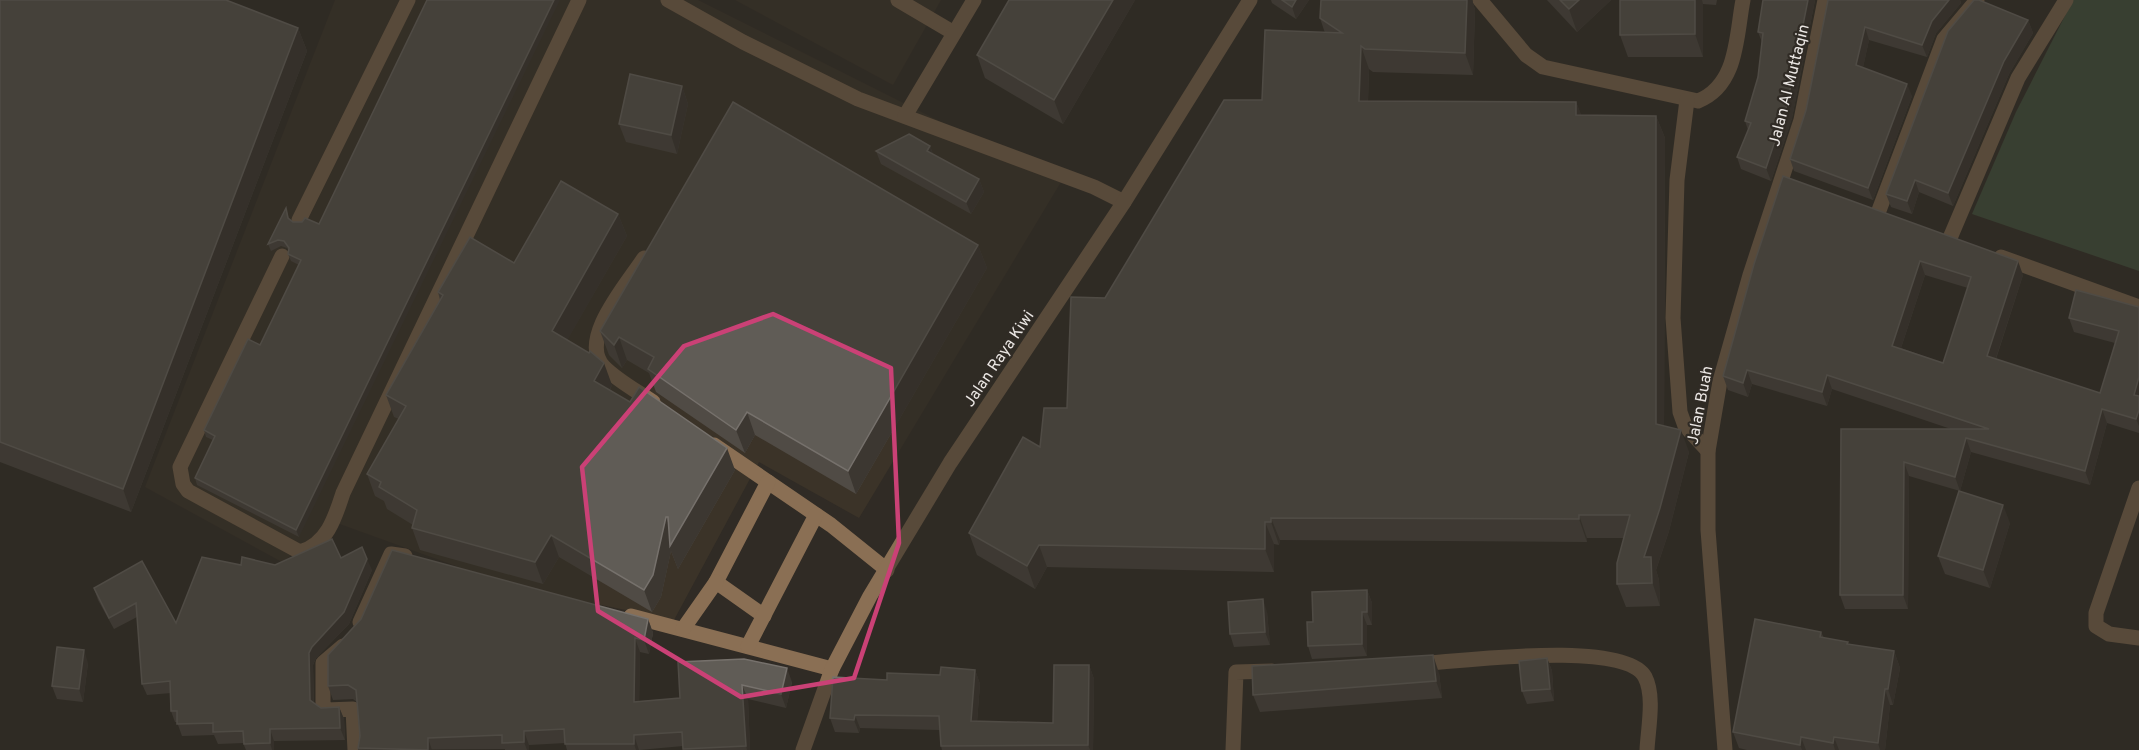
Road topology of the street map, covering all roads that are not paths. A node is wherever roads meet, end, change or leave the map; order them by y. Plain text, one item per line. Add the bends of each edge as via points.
1 (408, 0) edge
2 (579, 0) edge
3 (668, 0) edge
4 (898, 0) edge
5 (974, 0) edge
6 (1250, 0) edge
7 (1480, 0) edge
8 (1743, 0) edge
9 (1825, 0) edge
10 (1977, 0) edge
11 (2066, 0) edge
12 (954, 33) junction
13 (1687, 100) junction
14 (905, 116) junction
15 (1787, 180) joint
16 (1124, 202) junction
17 (1878, 212) edge
18 (300, 220) edge
19 (1950, 238) edge
20 (653, 244) edge
21 (1983, 250) edge
22 (282, 256) dead end
23 (2139, 307) edge
24 (665, 411) edge
25 (703, 436) edge
26 (1708, 451) junction
27 (768, 482) junction
28 (2139, 488) edge
29 (816, 514) junction
30 (415, 559) edge
31 (887, 570) junction
32 (716, 582) junction
33 (612, 612) edge
34 (764, 616) junction
35 (682, 629) junction
36 (2139, 638) edge
37 (748, 646) junction
38 (1398, 665) edge
39 (832, 669) junction
40 (1283, 670) edge
41 (355, 750) edge
42 (803, 750) edge
43 (1233, 750) edge
44 (1647, 750) edge
45 (1725, 750) edge

1 - 18 street
2 - 22 street via 335,517 313,549 300,552 188,491 180,467
3 - 14 street via 858,99
4 - 12 street
5 - 12 street
6 - 16 street, Jalan Raya Kiwi
7 - 13 street via 1526,55 1543,67
8 - 13 street via 1734,58 1725,79 1708,97
9 - 15 street, Jalan Al Muttaqin
10 - 17 street via 1944,39
11 - 19 street via 2018,78
12 - 14 street
13 - 26 street via 1677,180 1673,318 1680,412 1685,426
14 - 16 street
15 - 26 street, Jalan Buah via 1750,275 1720,381
16 - 31 street, Jalan Raya Kiwi via 950,463
20 - 24 street via 596,333 594,348 602,365
21 - 23 street
25 - 27 street
26 - 45 street, Jalan Buah via 1708,530
27 - 29 street
27 - 32 street
28 - 36 street via 2096,613 2096,626 2109,634
29 - 31 street
29 - 34 street
30 - 41 street via 391,554 352,636 323,663 323,708 353,709
31 - 39 street, Jalan Raya Kiwi
32 - 34 street
32 - 35 street
33 - 35 street
34 - 37 street
35 - 37 street
37 - 39 street
38 - 44 street via 1565,654 1634,667 1644,676 1649,690
39 - 42 street, Jalan Raya Kiwi
40 - 43 street via 1236,672

